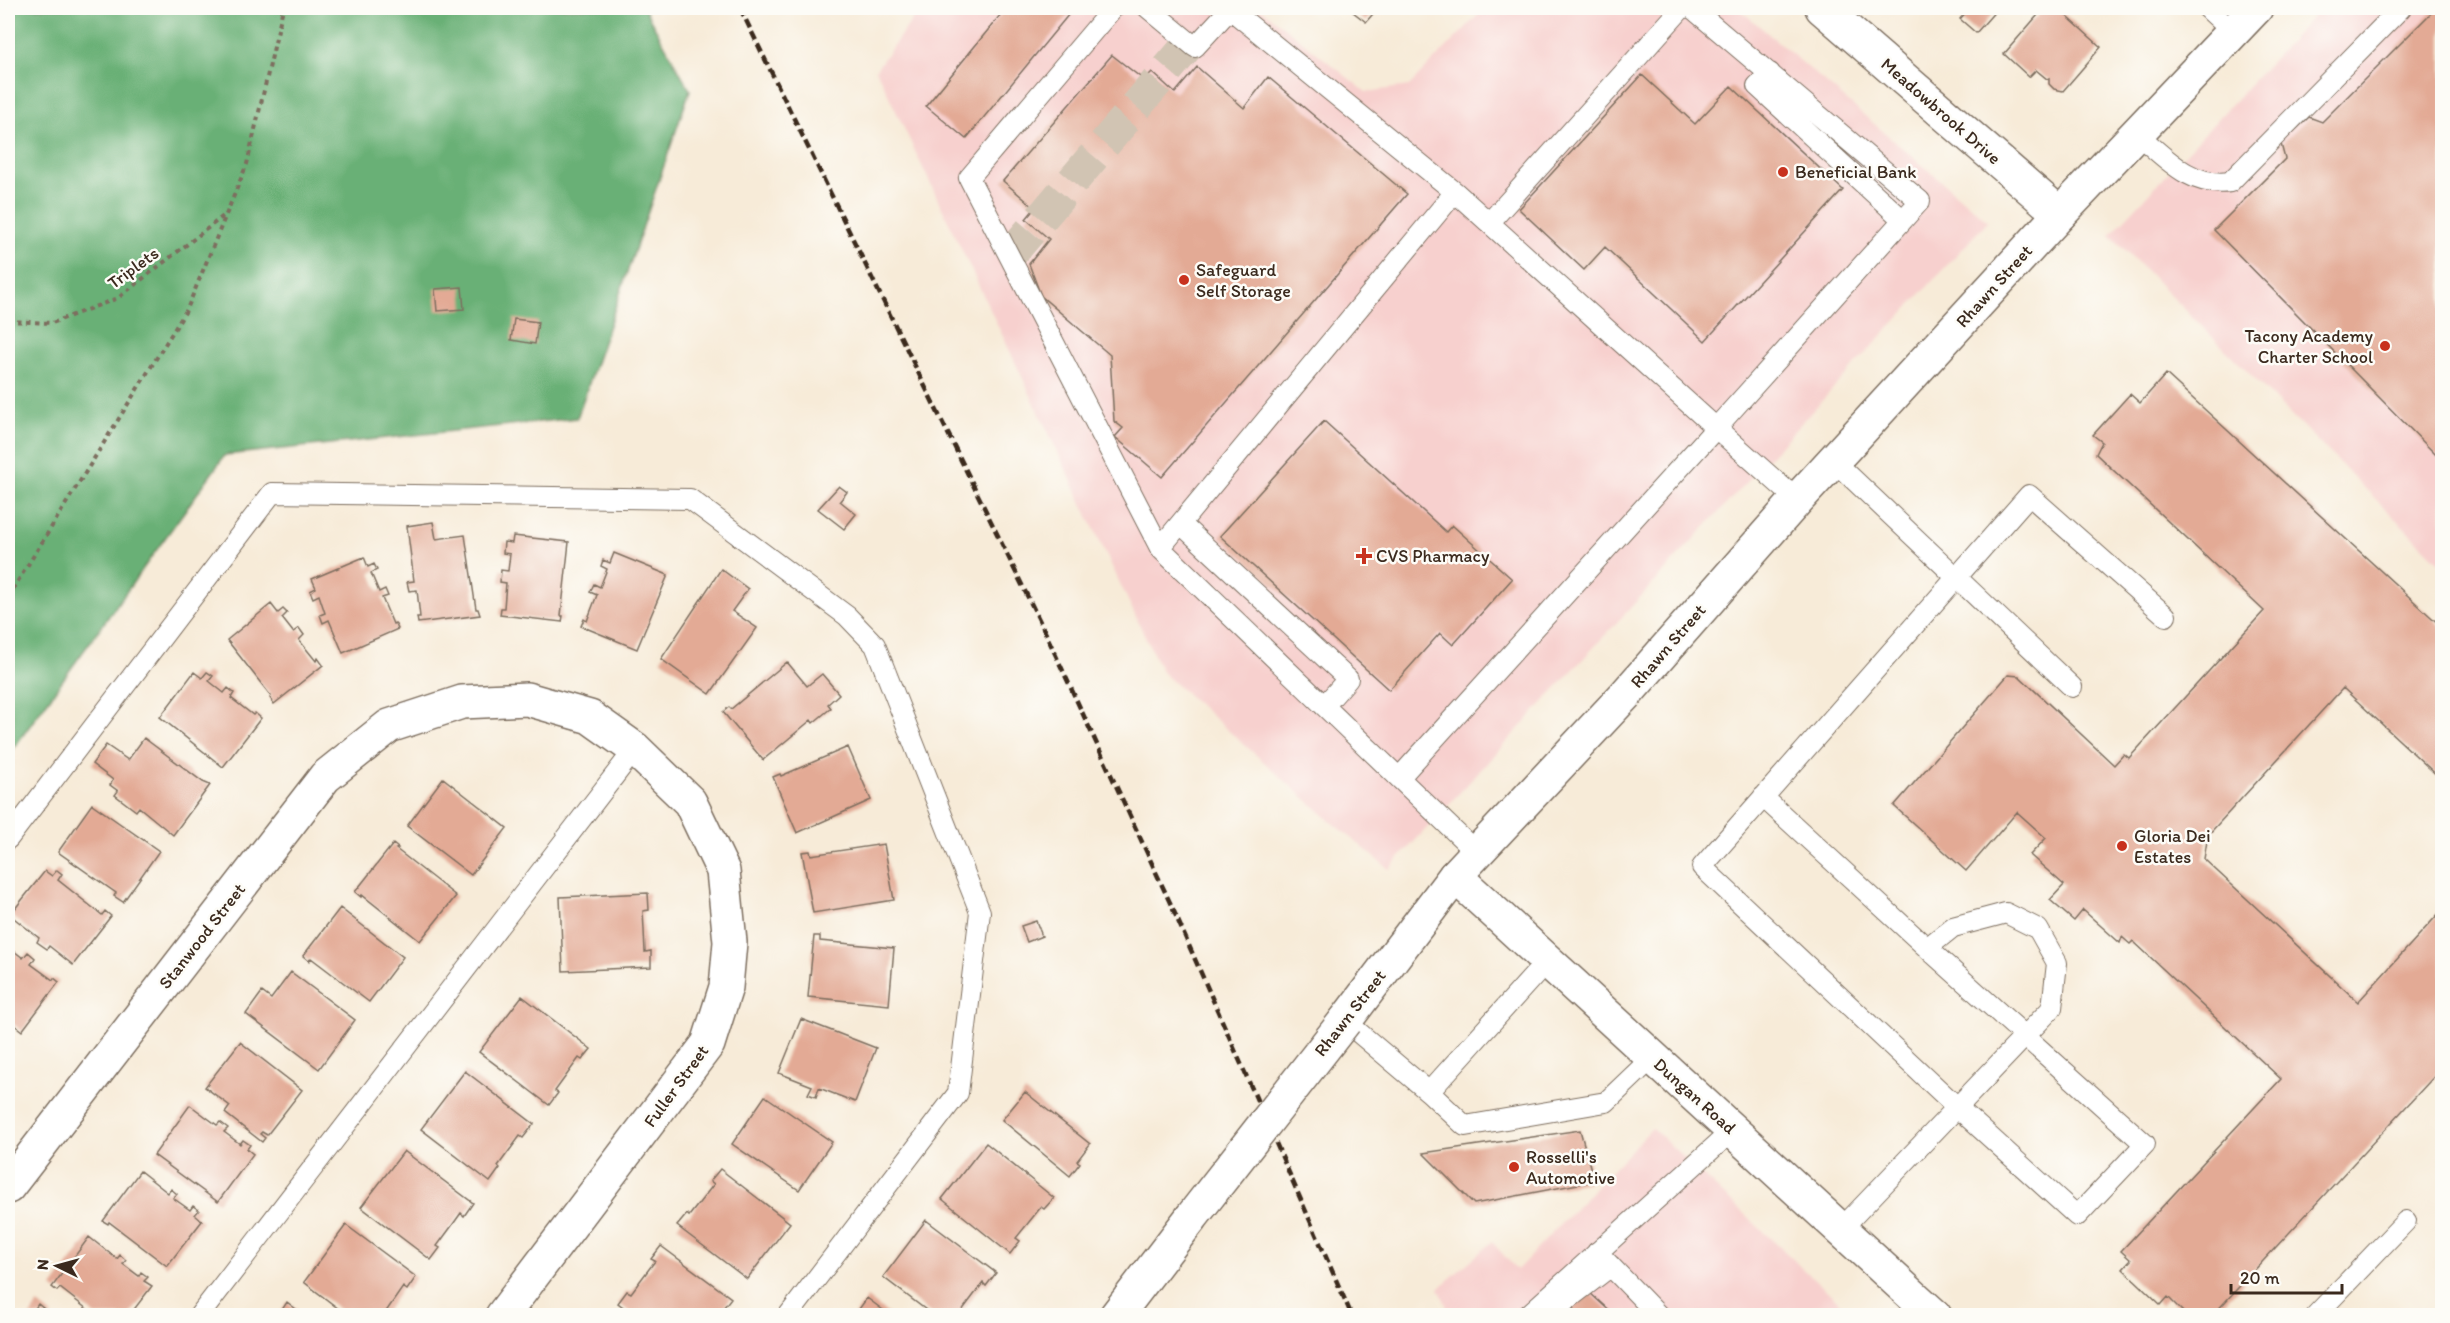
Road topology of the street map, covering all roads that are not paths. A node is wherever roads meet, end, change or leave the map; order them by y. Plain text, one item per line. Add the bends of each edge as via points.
1 (1113, 8) edge
2 (1148, 8) edge
3 (1682, 8) edge
4 (1692, 8) edge
5 (1822, 8) edge
6 (2207, 8) edge
7 (2256, 8) edge
8 (2401, 8) edge
9 (2233, 32) junction
10 (1770, 73) junction
11 (2136, 133) junction
12 (1455, 192) junction
13 (2060, 214) junction
14 (1903, 220) junction
15 (1489, 223) junction
16 (1716, 428) junction
17 (1834, 461) junction
18 (1797, 500) junction
19 (1181, 524) junction
20 (1160, 549) junction
21 (1955, 577) junction
22 (2166, 616) dead end
23 (2072, 687) dead end
24 (1324, 706) junction
25 (421, 715) joint
26 (635, 748) junction
27 (1399, 778) junction
28 (1763, 797) junction
29 (8, 839) edge
30 (1466, 864) junction
31 (1927, 948) junction
32 (1547, 961) junction
33 (1345, 1021) junction
34 (2025, 1038) junction
35 (1653, 1057) junction
36 (1429, 1092) junction
37 (1958, 1108) junction
38 (1733, 1131) junction
39 (8, 1187) edge
40 (2406, 1221) dead end
41 (1841, 1229) junction
42 (1604, 1259) junction
43 (199, 1316) edge
44 (502, 1316) edge
45 (788, 1316) edge
46 (1116, 1316) edge
47 (1527, 1316) edge
48 (1546, 1316) edge
49 (1659, 1316) edge
50 (1935, 1316) edge
51 (2315, 1316) edge

1 - 20 lane via 969,178
2 - 12 lane via 1196,47 1230,9
3 - 15 lane
4 - 10 lane
5 - 13 street, Meadowbrook Drive
6 - 9 lane
7 - 9 street, Rhawn Street
8 - 11 lane via 2230,182 2215,184 2180,171
9 - 11 street, Rhawn Street
10 - 14 lane via 1757,86
10 - 14 lane via 1920,201
11 - 13 street, Rhawn Street
12 - 15 lane
12 - 19 lane
13 - 17 street, Rhawn Street
14 - 16 lane
15 - 16 lane
16 - 18 lane
16 - 27 lane
17 - 18 street, Rhawn Street
17 - 21 lane
18 - 30 street, Rhawn Street via 1626,694
19 - 20 lane
19 - 24 lane via 1348,679
20 - 24 lane
21 - 22 lane via 2029,495
21 - 23 lane
21 - 28 lane
24 - 27 lane
25 - 26 street, Fuller Street via 462,702 527,699 590,717
25 - 39 street, Stanwood Street via 389,726 325,777
26 - 43 lane
26 - 44 street, Fuller Street via 690,802 723,871 730,942 726,987 708,1044
27 - 30 lane
28 - 31 lane
28 - 37 lane via 1702,867
29 - 45 lane via 272,493 690,499 847,616 875,645 980,912 958,1093
30 - 32 street, Dungan Road
30 - 33 street, Rhawn Street
31 - 34 lane
31 - 34 lane via 1953,927 2006,913 2038,929 2057,963 2052,1008
32 - 35 street, Dungan Road
32 - 36 lane
33 - 36 lane
33 - 46 street, Rhawn Street, bridge
34 - 37 lane
34 - 37 lane via 2145,1144 2077,1216
35 - 36 lane via 1606,1102 1465,1126
35 - 38 street, Dungan Road
37 - 41 lane
38 - 41 street, Dungan Road
38 - 42 lane
40 - 51 lane
41 - 50 street, Dungan Road
42 - 47 lane
42 - 48 lane
42 - 49 lane

